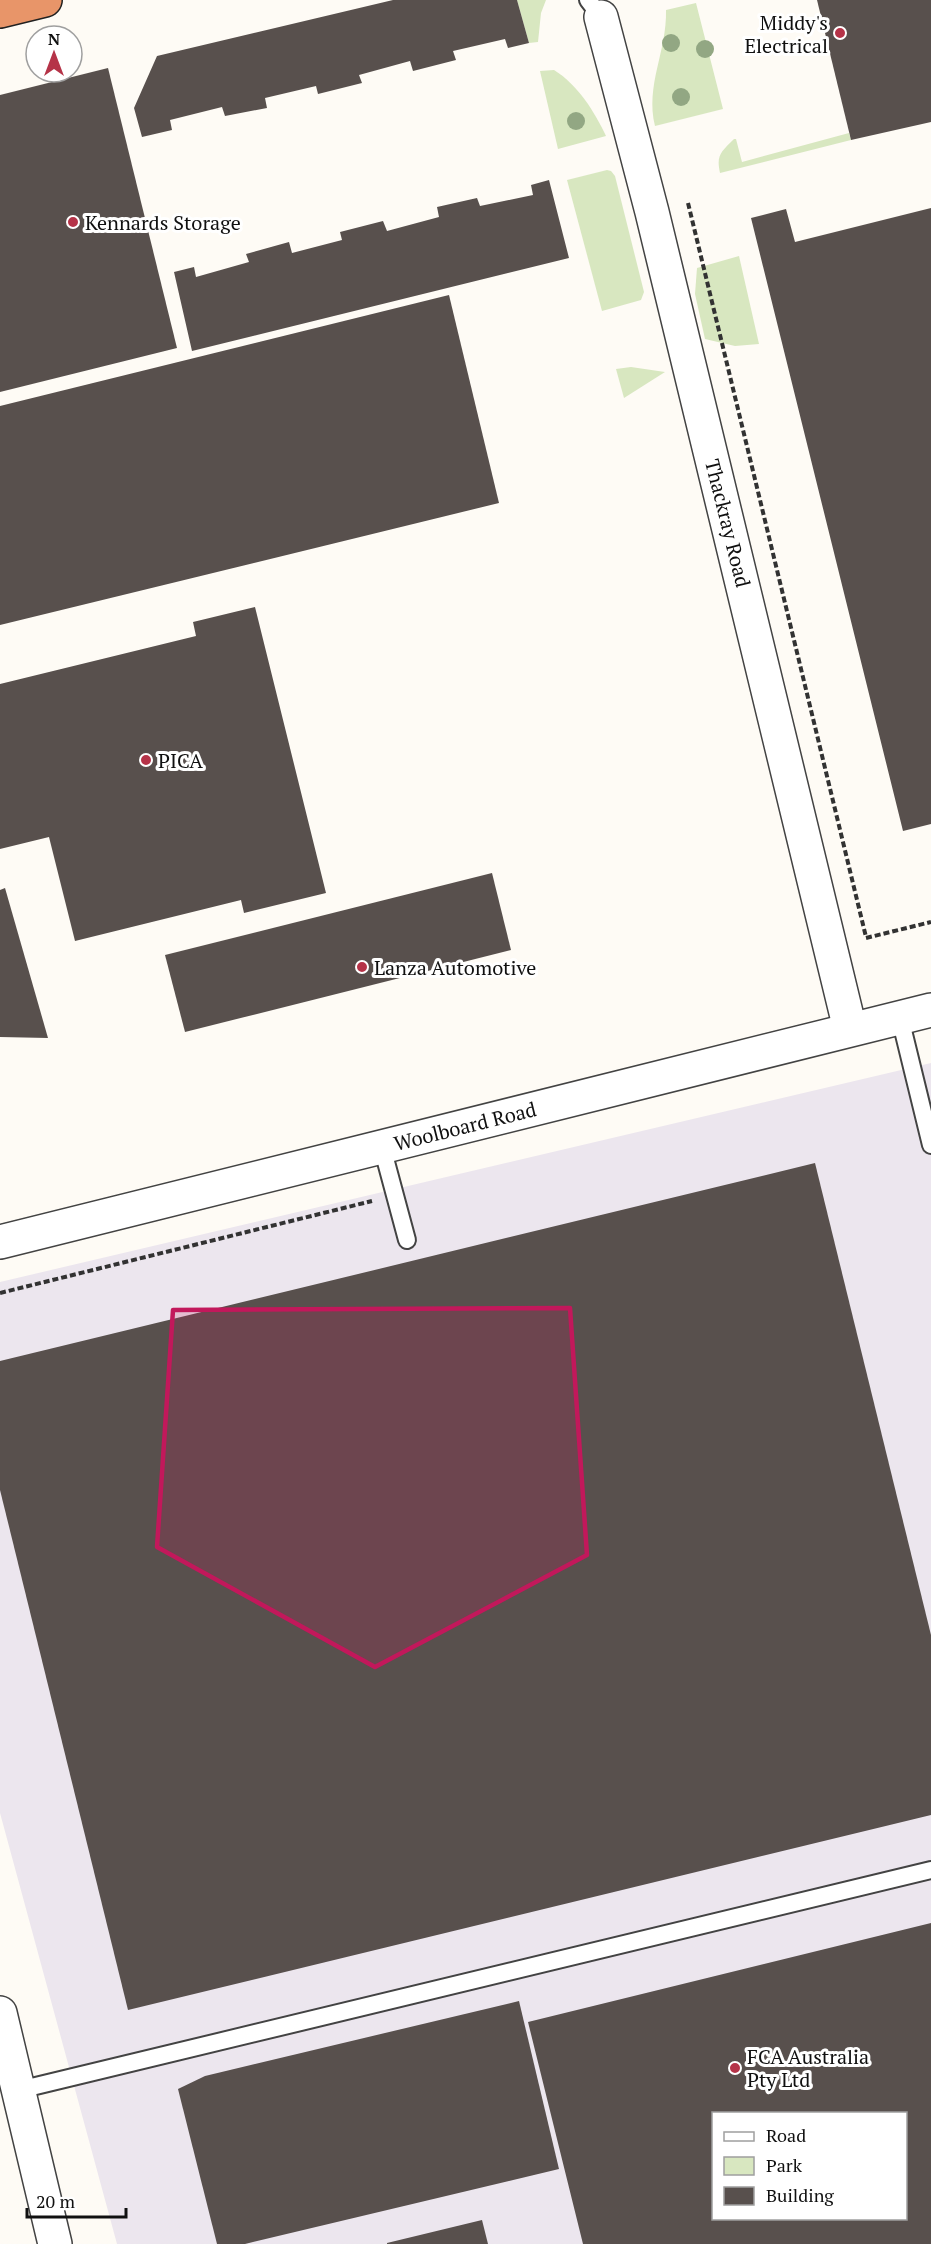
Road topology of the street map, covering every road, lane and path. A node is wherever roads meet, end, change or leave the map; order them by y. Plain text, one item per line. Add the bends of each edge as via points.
1 (15, 0) edge
2 (45, 0) edge
3 (0, 5) edge
4 (595, 8) edge
5 (0, 11) edge
6 (688, 203) dead end
7 (931, 922) edge
8 (866, 938) junction
9 (830, 946) junction
10 (931, 1010) edge
11 (900, 1018) junction
12 (850, 1029) junction
13 (931, 1145) edge
14 (382, 1147) junction
15 (395, 1196) junction
16 (407, 1240) dead end
17 (0, 1242) edge
18 (0, 1293) edge
19 (931, 1870) edge
20 (0, 2013) edge
21 (19, 2090) junction
22 (55, 2244) edge

1 - 3 highway
2 - 5 highway
4 - 9 street, Thackray Road via 655,223
6 - 8 path
7 - 8 path
8 - 9 path
9 - 12 street, Thackray Road
10 - 11 street, Woolboard Road
11 - 12 street, Woolboard Road
11 - 13 lane
12 - 14 street, Woolboard Road
14 - 15 lane
14 - 17 street, Woolboard Road
15 - 16 lane
15 - 18 path
19 - 21 lane
20 - 21 street
21 - 22 street

